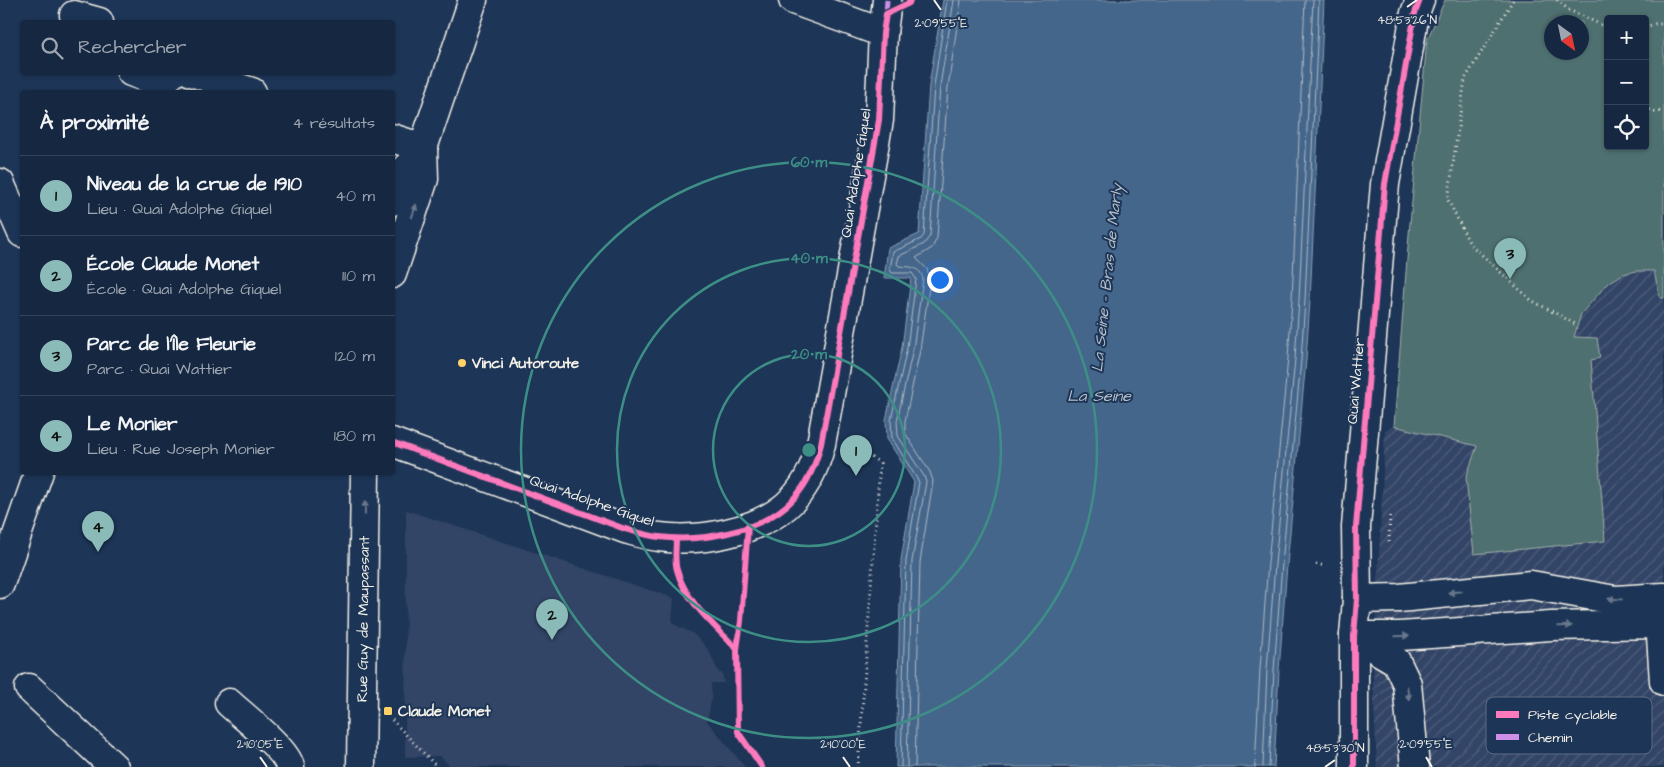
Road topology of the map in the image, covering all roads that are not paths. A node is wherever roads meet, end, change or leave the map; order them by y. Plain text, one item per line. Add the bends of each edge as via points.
1 (473, 0) edge
2 (793, 0) edge
3 (887, 0) edge
4 (1411, 4) edge
5 (883, 33) junction
6 (139, 75) edge
7 (170, 75) edge
8 (199, 75) edge
9 (246, 90) edge
10 (395, 139) edge
11 (423, 148) junction
12 (0, 183) edge
13 (395, 193) edge
14 (0, 203) edge
15 (20, 230) edge
16 (395, 265) edge
17 (395, 443) edge
18 (38, 475) edge
19 (347, 475) edge
20 (365, 475) edge
21 (0, 584) edge
22 (1661, 597) edge
23 (1357, 599) junction
24 (1660, 624) junction
25 (1354, 636) junction
26 (1664, 681) edge
27 (29, 688) dead end
28 (229, 703) dead end
29 (114, 767) edge
30 (290, 767) edge
31 (346, 767) edge
32 (361, 767) edge
33 (1354, 767) edge
34 (1416, 767) edge

1 - 11 street
2 - 5 street
3 - 5 street, Quai Adolphe Giquel
4 - 23 street, Quai Wattier via 1385,184 1356,527
5 - 17 street, Quai Adolphe Giquel via 879,120 821,444 816,463 803,487 785,506 765,518 718,536 702,539 656,537 625,529
6 - 7 street via 161,83
8 - 9 street
10 - 11 street
11 - 13 street via 402,174
16 -> 11 street via 424,179
12 - 15 street
14 - 15 street
18 - 21 street
19 - 31 street, Rue Guy de Maupassant
32 -> 20 street, Rue Guy de Maupassant
22 -> 23 street via 1615,600 1531,585
22 - 24 street
23 - 25 street, Quai Wattier
25 -> 24 street
24 - 26 street
25 - 33 street, Quai Wattier
25 -> 34 street via 1396,661 1407,684
27 - 29 street
28 - 30 street via 281,751

